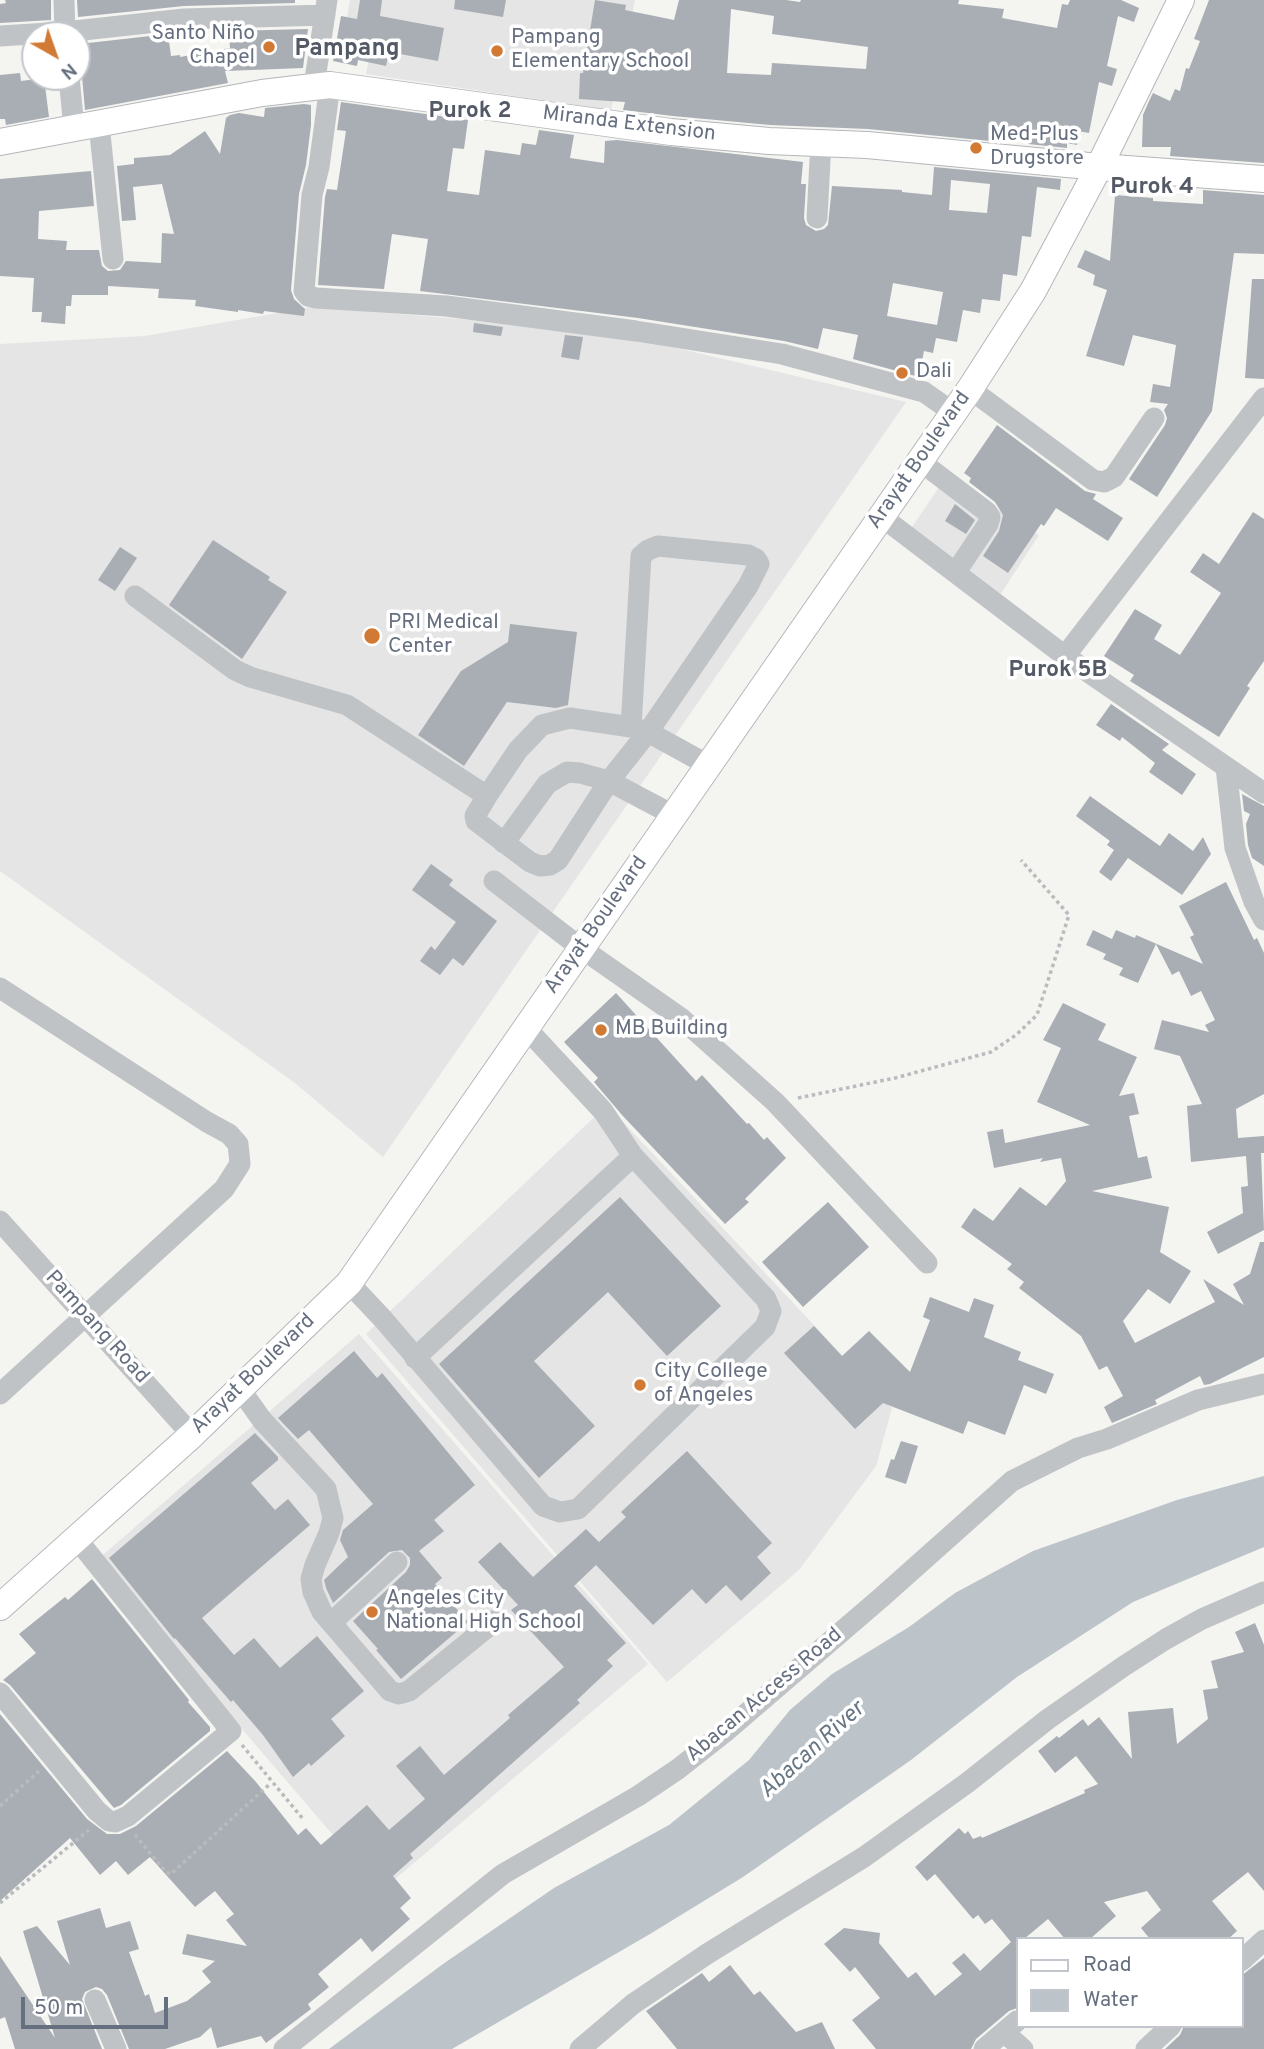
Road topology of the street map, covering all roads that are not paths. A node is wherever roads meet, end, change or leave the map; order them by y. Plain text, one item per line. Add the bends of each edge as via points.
1 (64, 0) edge
2 (1181, 0) edge
3 (326, 8) edge
4 (65, 21) edge
5 (91, 31) edge
6 (21, 35) edge
7 (0, 36) edge
8 (322, 86) junction
9 (74, 91) edge
10 (87, 126) junction
11 (821, 141) junction
12 (0, 142) edge
13 (1099, 167) junction
14 (1264, 179) edge
15 (817, 218) dead end
16 (113, 260) dead end
17 (970, 389) junction
18 (1264, 398) edge
19 (954, 413) junction
20 (1154, 418) dead end
21 (921, 462) junction
22 (881, 517) junction
23 (956, 572) junction
24 (135, 596) dead end
25 (1065, 656) junction
26 (639, 729) junction
27 (710, 766) junction
28 (1226, 767) junction
29 (609, 781) junction
30 (1264, 793) edge
31 (487, 796) junction
32 (675, 816) junction
33 (504, 843) junction
34 (494, 881) dead end
35 (1264, 920) edge
36 (581, 948) junction
37 (0, 988) edge
38 (526, 1028) junction
39 (633, 1156) junction
40 (0, 1221) edge
41 (927, 1263) dead end
42 (349, 1283) junction
43 (85, 1318) junction
44 (415, 1358) junction
45 (1264, 1384) edge
46 (240, 1389) junction
47 (0, 1394) edge
48 (192, 1434) junction
49 (76, 1538) junction
50 (397, 1562) dead end
51 (1264, 1592) edge
52 (0, 1607) edge
53 (496, 1620) dead end
54 (332, 1622) junction
55 (0, 1693) edge
56 (1262, 1934) edge
57 (1243, 1958) edge
58 (95, 2000) dead end
59 (1010, 2026) edge
60 (1169, 2028) edge
61 (116, 2049) edge
62 (284, 2049) edge
63 (580, 2049) edge
64 (984, 2049) edge
65 (1023, 2049) edge
66 (1146, 2049) edge

1 - 4 street
2 - 13 main road, Arayat Boulevard
3 - 5 street
3 - 8 street
6 - 7 street
8 - 10 main road, Miranda Extension
8 - 11 main road, Miranda Extension via 671,132
8 - 19 street via 319,167 312,195 304,291 308,296 446,306 782,354 924,392
9 - 10 street
10 - 12 main road, Miranda Extension
10 - 16 street
11 - 13 main road, Miranda Extension
11 - 15 street
13 - 14 main road, Miranda Extension
13 - 17 main road, Arayat Boulevard via 1033,291
17 - 19 main road, Arayat Boulevard
17 - 20 street via 1093,480 1104,482 1114,477
18 - 25 street
19 - 21 main road, Arayat Boulevard
21 - 22 main road, Arayat Boulevard
21 - 23 street via 990,517
22 - 23 street
22 - 27 main road, Arayat Boulevard
23 - 25 street
24 - 31 street via 235,670 347,705
25 - 28 street
26 - 26 street via 748,586 760,564 756,559 658,546 641,556
26 - 27 street
26 - 29 street
26 - 31 street via 570,718 542,725 518,750
27 - 32 main road, Arayat Boulevard
28 - 30 street
28 - 35 street via 1235,848
29 - 32 street
29 - 33 street via 567,772 547,784
29 - 33 street via 558,860 540,866
31 - 33 street via 475,821
32 - 36 main road, Arayat Boulevard
34 - 36 street
36 - 38 main road, Arayat Boulevard
36 - 41 street via 681,1017 775,1102
37 - 43 street via 238,1144 240,1164 224,1189
38 - 39 street via 603,1111
38 - 42 main road, Arayat Boulevard
39 - 44 street
39 - 44 street via 766,1299 771,1311 765,1327 578,1508 560,1512 544,1506
40 - 43 street, Pampang Road
42 - 44 street
42 - 46 main road, Arayat Boulevard
43 - 47 street
43 - 48 street, Pampang Road
45 - 62 street, Abacan Access Road via 1198,1400 1078,1448 1012,1481 678,1769 503,1874
46 - 48 main road, Arayat Boulevard
46 - 54 street via 262,1420 326,1489 333,1518 312,1579 322,1612
48 - 49 main road, Arayat Boulevard
49 - 52 main road, Arayat Boulevard
49 - 55 street via 231,1731 113,1819
50 - 54 street
51 - 63 street via 1202,1619 1124,1666 864,1857 633,2004
53 - 54 street via 399,1695 390,1691
56 - 57 street
58 - 61 street
59 - 64 street
59 - 65 street
60 - 66 street

